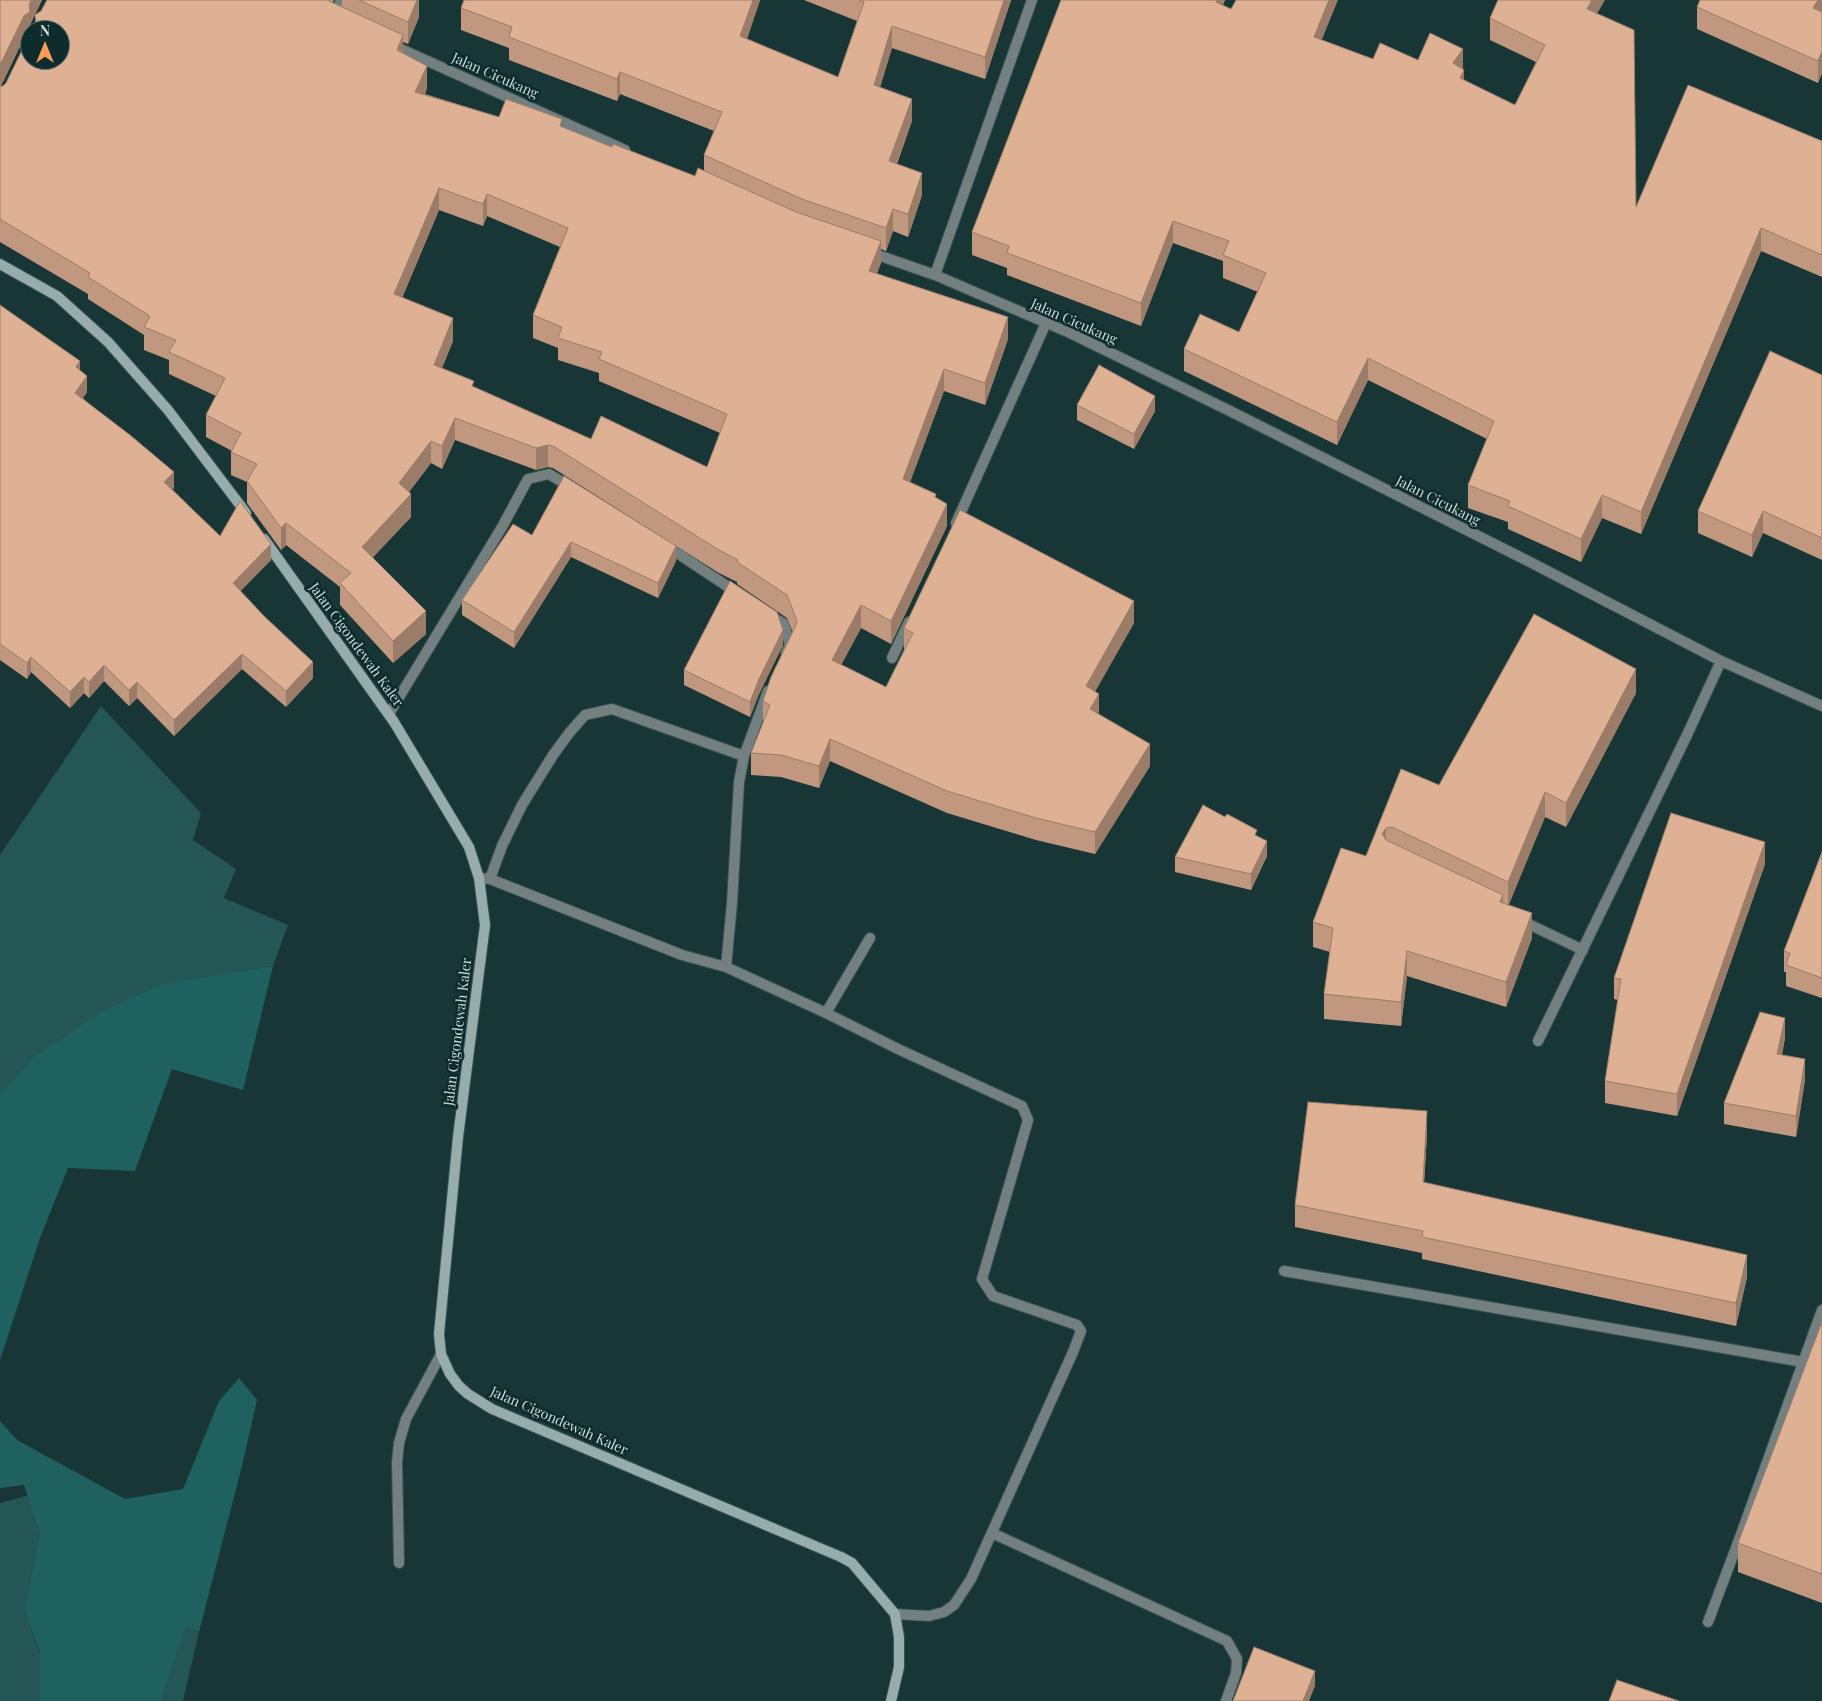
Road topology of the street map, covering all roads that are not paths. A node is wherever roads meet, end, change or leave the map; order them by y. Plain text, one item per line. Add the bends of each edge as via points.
1 (341, 0) edge
2 (1032, 0) edge
3 (333, 18) edge
4 (378, 38) edge
5 (637, 155) edge
6 (863, 250) edge
7 (0, 264) edge
8 (935, 275) junction
9 (1046, 323) junction
10 (582, 494) edge
11 (954, 529) edge
12 (657, 540) edge
13 (744, 597) edge
14 (759, 608) edge
15 (913, 615) edge
16 (892, 658) dead end
17 (1721, 661) junction
18 (783, 662) edge
19 (774, 679) edge
20 (1822, 706) edge
21 (389, 714) junction
22 (744, 756) junction
23 (479, 878) junction
24 (490, 879) junction
25 (1512, 916) edge
26 (870, 938) dead end
27 (1583, 950) junction
28 (726, 967) junction
29 (826, 1013) junction
30 (1538, 1041) dead end
31 (1284, 1272) dead end
32 (1822, 1310) edge
33 (441, 1354) junction
34 (1804, 1362) junction
35 (992, 1533) junction
36 (399, 1563) dead end
37 (895, 1614) junction
38 (1708, 1622) dead end
39 (891, 1701) edge
40 (1226, 1701) edge

1 - 3 street
2 - 8 street
4 - 5 street, Jalan Cicukang
6 - 8 street, Jalan Cicukang
7 - 21 main road, Jalan Cigondewah Kaler via 57,296 108,342 168,410
8 - 9 street, Jalan Cicukang
9 - 11 street
9 - 17 street, Jalan Cicukang via 1238,415
10 - 21 street via 549,474 528,479
12 - 13 street
14 - 18 street via 783,624 788,634 790,644
15 - 16 street
17 - 20 street, Jalan Cicukang
17 - 27 street
19 - 22 street
21 - 23 main road, Jalan Cigondewah Kaler via 469,848
22 - 24 street via 612,709 585,715 554,755 522,806
22 - 28 street
23 - 24 street
23 - 33 main road, Jalan Cigondewah Kaler via 485,925 458,1137 439,1334
24 - 28 street via 682,955
25 - 27 street
26 - 29 street
27 - 30 street
28 - 29 street
29 - 35 street via 1022,1106 1028,1120 982,1279 993,1296 1077,1325 1081,1331
31 - 34 street
32 - 34 street
33 - 36 street via 406,1419 399,1443
33 - 37 main road, Jalan Cigondewah Kaler via 459,1386 492,1409 842,1557 861,1572
34 - 38 street
35 - 37 street via 954,1605 929,1616
35 - 40 street via 1227,1641 1237,1659 1236,1673
37 - 39 main road via 899,1667

